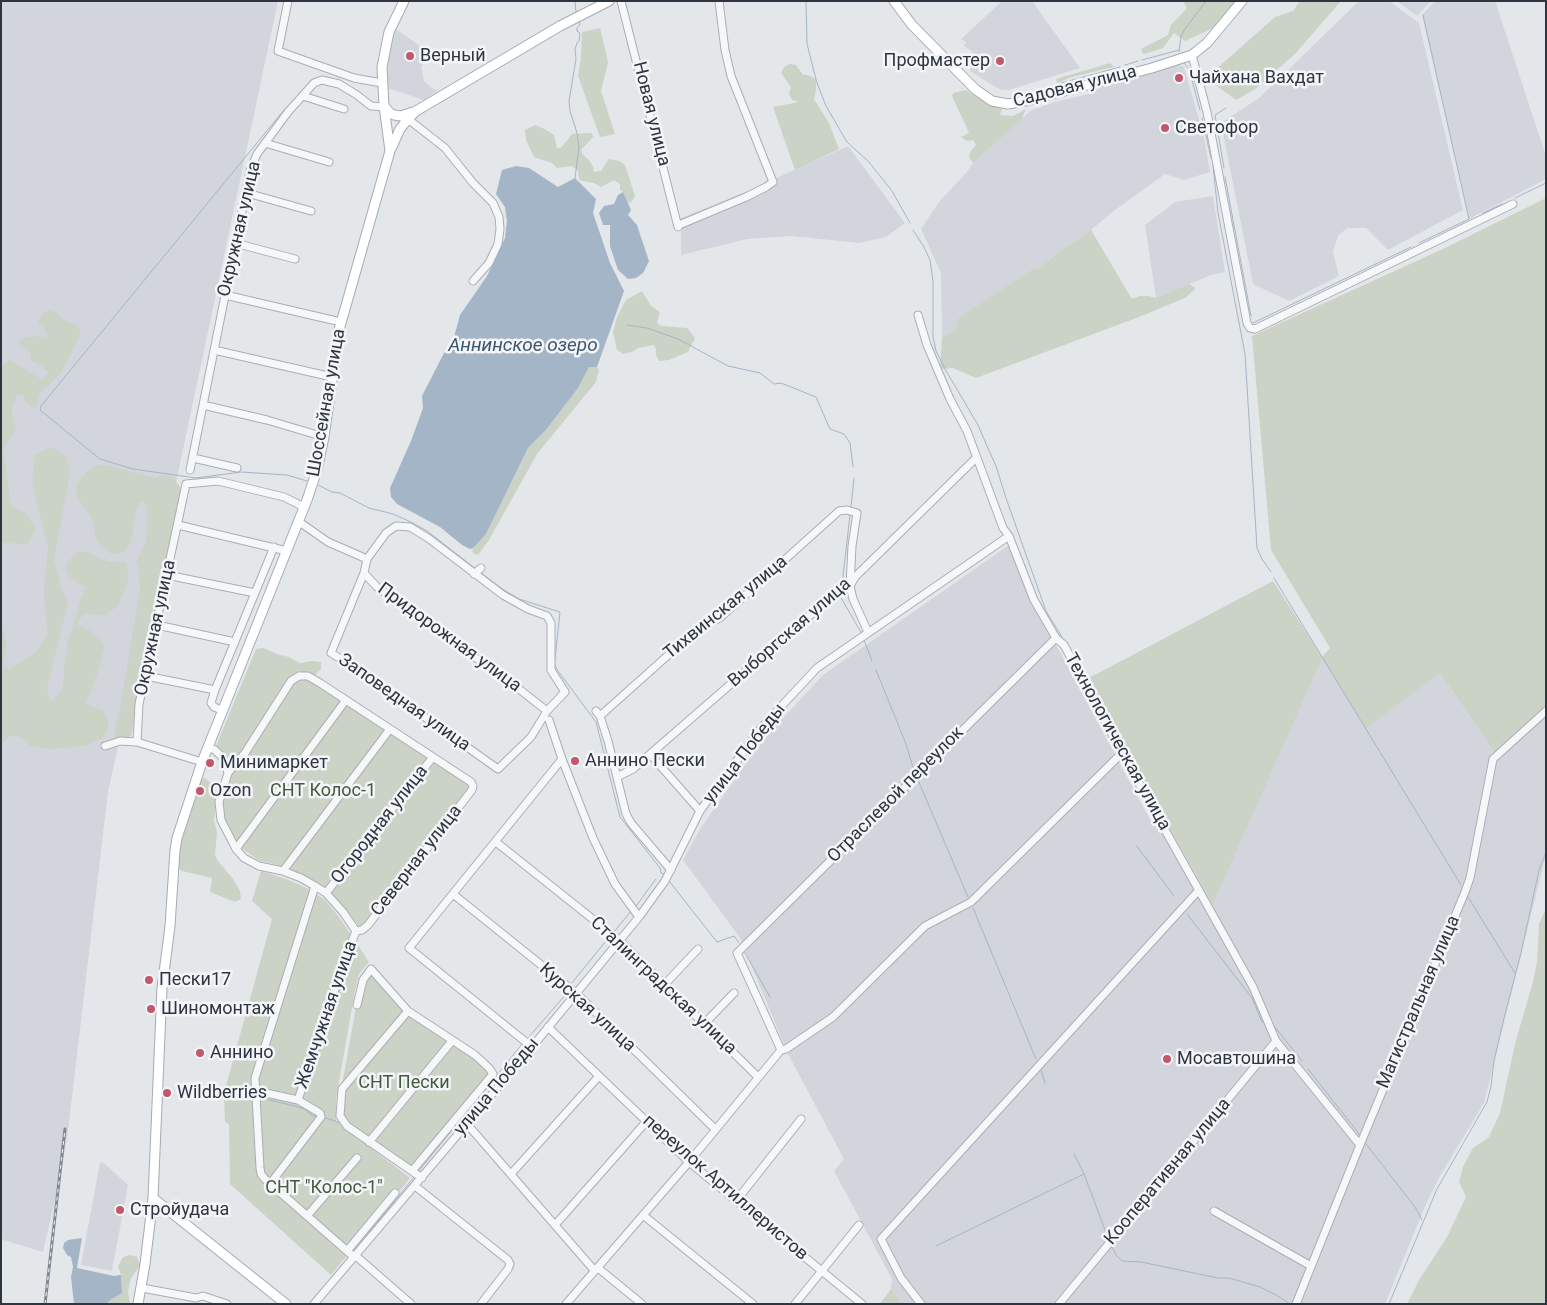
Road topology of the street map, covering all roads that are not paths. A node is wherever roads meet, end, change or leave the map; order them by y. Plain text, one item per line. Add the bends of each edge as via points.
1 (288, 1) edge
2 (404, 1) edge
3 (609, 1) edge
4 (621, 1) edge
5 (719, 1) edge
6 (894, 1) edge
7 (1242, 1) edge
8 (1192, 55) junction
9 (382, 83) junction
10 (303, 96) junction
11 (384, 107) junction
12 (344, 109) dead end
13 (415, 111) junction
14 (408, 119) junction
15 (264, 143) junction
16 (390, 151) junction
17 (329, 162) dead end
18 (247, 193) junction
19 (1512, 204) dead end
20 (311, 211) dead end
21 (236, 243) junction
22 (295, 260) dead end
23 (473, 282) dead end
24 (225, 295) junction
25 (918, 315) dead end
26 (341, 322) junction
27 (214, 350) junction
28 (332, 377) junction
29 (203, 405) junction
30 (324, 437) junction
31 (193, 458) junction
32 (976, 458) junction
33 (237, 468) dead end
34 (190, 470) dead end
35 (304, 507) junction
36 (298, 521) junction
37 (178, 526) junction
38 (1009, 536) junction
39 (274, 547) junction
40 (287, 550) junction
41 (368, 558) junction
42 (364, 573) junction
43 (168, 575) junction
44 (850, 586) junction
45 (255, 593) junction
46 (157, 625) junction
47 (868, 632) junction
48 (1056, 638) junction
49 (235, 642) junction
50 (146, 676) junction
51 (215, 690) junction
52 (346, 700) junction
53 (222, 710) junction
54 (1546, 711) edge
55 (547, 712) junction
56 (549, 720) dead end
57 (390, 729) junction
58 (137, 742) junction
59 (105, 746) dead end
60 (208, 747) junction
61 (650, 754) junction
62 (1122, 754) junction
63 (433, 757) junction
64 (562, 759) junction
65 (202, 762) junction
66 (228, 773) junction
67 (617, 777) junction
68 (700, 812) junction
69 (496, 842) junction
70 (236, 849) junction
71 (671, 870) junction
72 (283, 871) junction
73 (315, 886) junction
74 (1199, 890) junction
75 (326, 893) junction
76 (453, 894) junction
77 (639, 916) junction
78 (356, 931) junction
79 (619, 940) junction
80 (698, 950) dead end
81 (665, 984) junction
82 (576, 993) junction
83 (734, 993) dead end
84 (357, 1005) dead end
85 (408, 1011) junction
86 (705, 1023) junction
87 (548, 1027) junction
88 (452, 1041) junction
89 (1276, 1041) junction
90 (532, 1046) junction
91 (781, 1050) junction
92 (599, 1076) junction
93 (758, 1077) junction
94 (256, 1091) junction
95 (298, 1100) junction
96 (801, 1119) dead end
97 (646, 1122) junction
98 (467, 1124) junction
99 (715, 1129) junction
100 (369, 1142) junction
101 (1360, 1145) junction
102 (357, 1158) dead end
103 (689, 1162) junction
104 (412, 1172) junction
105 (511, 1174) junction
106 (422, 1178) junction
107 (270, 1184) junction
108 (415, 1186) junction
109 (395, 1193) dead end
110 (153, 1198) junction
111 (736, 1201) junction
112 (1214, 1211) dead end
113 (643, 1215) junction
114 (307, 1216) junction
115 (555, 1225) junction
116 (859, 1225) dead end
117 (347, 1251) junction
118 (355, 1257) junction
119 (1311, 1266) junction
120 (596, 1269) junction
121 (822, 1271) junction
122 (142, 1288) junction
123 (138, 1304) edge
124 (227, 1304) edge
125 (286, 1304) edge
126 (314, 1304) edge
127 (412, 1304) edge
128 (480, 1304) edge
129 (566, 1304) edge
130 (642, 1304) edge
131 (753, 1304) edge
132 (795, 1304) edge
133 (862, 1304) edge
134 (921, 1304) edge
135 (1059, 1304) edge
136 (1296, 1304) edge

1 - 9 street via 278,51 354,78
2 - 9 main road via 389,32
3 - 13 main road
4 - 5 street, Новая улица via 678,226 773,182 731,76
6 - 8 main road, Садовая улица via 912,25 975,89 1000,103 1030,100
7 - 8 main road, Садовая улица via 1207,43
8 - 19 street via 1207,112 1246,324 1250,328
9 - 11 main road
10 - 11 street, Окружная улица via 314,83 330,81 371,106
10 - 12 street
10 - 15 street, Окружная улица
11 - 13 main road via 401,116
11 - 16 main road
13 - 14 main road, Шоссейная улица
14 - 16 main road, Шоссейная улица
14 - 23 street via 445,148 493,203 499,217 498,244 489,263
15 - 17 street
15 - 18 street, Окружная улица via 253,161
16 - 26 main road, Шоссейная улица
18 - 20 street
18 - 21 street, Окружная улица
21 - 22 street
21 - 24 street, Окружная улица
24 - 26 street
24 - 27 street, Окружная улица
25 - 32 street, Технологическая улица via 942,382 967,431
26 - 28 main road, Шоссейная улица
27 - 28 street
27 - 29 street, Окружная улица
28 - 30 main road, Шоссейная улица
29 - 30 street
29 - 31 street, Окружная улица
30 - 35 main road, Шоссейная улица
31 - 33 street
31 - 34 street, Окружная улица
32 - 38 street, Технологическая улица
32 - 44 street, Выборгская улица via 855,577
35 - 36 main road, Шоссейная улица
35 - 37 street, Окружная улица via 284,497 218,481 186,484
36 - 40 main road, Шоссейная улица
36 - 41 street via 328,542
37 - 39 street
37 - 43 street, Окружная улица
38 - 47 street, улица Победы
38 - 48 street, Технологическая улица via 1034,600
39 - 40 street
39 - 45 street
40 - 53 main road, Шоссейная улица
41 - 42 street, Придорожная улица
41 - 55 street via 390,529 410,527 477,571 503,595 528,610 547,616 551,623 551,670 565,692
42 - 55 street, Придорожная улица via 377,587 520,689
42 - 55 street, Заповедная улица via 331,653 498,769 531,737
43 - 45 street
43 - 46 street, Окружная улица
44 - 47 street
44 - 61 street, Выборгская улица via 830,597
44 - 67 street, Тихвинская улица via 857,513 848,510 839,511 721,617 694,632 598,713
45 - 49 street
46 - 49 street
46 - 50 street, Окружная улица
47 - 68 street, улица Победы via 817,668 761,728
48 - 62 street, Технологическая улица via 1064,645
48 - 91 street, Отраслевой переулок via 736,953
49 - 51 street
50 - 51 street
50 - 58 street, Окружная улица via 137,719
51 - 53 street via 211,703
52 - 57 street
52 - 66 street via 308,676 291,681 245,753
52 - 70 street
53 - 60 main road, Шоссейная улица
54 - 101 street, Магистральная улица via 1493,759 1470,878
56 - 64 street
57 - 63 street
57 - 72 street
58 - 59 street via 120,741
58 - 65 street
60 - 65 main road, Шоссейная улица
60 - 66 street via 224,759
61 - 67 street, Выборгская улица via 633,769
61 - 68 street
62 - 74 street, Технологическая улица
62 - 91 street via 971,902 925,926 833,1017
63 - 75 street, Огородная улица
63 - 78 street, Северная улица via 471,782 472,790 368,925
64 - 69 street
64 - 77 street via 615,884
65 - 110 main road, Шоссейная улица via 175,850 162,988
66 - 70 street via 219,802 220,820
67 - 71 street via 626,814
68 - 71 street, улица Победы
69 - 76 street
69 - 79 street, Сталинградская улица
70 - 72 street via 259,866
71 - 77 street, улица Победы
72 - 73 street
73 - 75 street
73 - 94 street via 255,1078
74 - 89 street, Технологическая улица via 1252,987
74 - 134 street via 880,1239 901,1278
75 - 78 street
76 - 82 street, Курская улица
76 - 90 street via 409,948
77 - 79 street, улица Победы
78 - 95 street, Жемчужная улица
79 - 81 street, Сталинградская улица
79 - 82 street, улица Победы
80 - 81 street
81 - 86 street, Сталинградская улица
82 - 87 street, улица Победы
82 - 99 street, Курская улица
83 - 86 street
84 - 85 street via 363,980 372,969
85 - 88 street
85 - 100 street via 342,1089 340,1116 347,1126
86 - 93 street, Сталинградская улица
87 - 90 street, улица Победы
87 - 92 street, переулок Артиллеристов
88 - 100 street
88 - 104 street via 475,1055 493,1074
89 - 101 street, Технологическая улица
89 - 135 street, Кооперативная улица
90 - 98 street, улица Победы
91 - 93 street
92 - 97 street, переулок Артиллеристов
92 - 105 street
93 - 99 street
94 - 95 street
94 - 107 street via 260,1174
95 - 107 street via 321,1116
96 - 111 street
97 - 103 street, переулок Артиллеристов
97 - 115 street
98 - 105 street
98 - 106 street, улица Победы
99 - 103 street
100 - 104 street
101 - 119 street, Магистральная улица
102 - 114 street
103 - 111 street, переулок Артиллеристов
103 - 113 street
104 - 106 street
105 - 115 street
106 - 108 street, улица Победы
107 - 114 street
108 - 118 street, улица Победы
108 - 128 street via 508,1260 508,1268
109 - 117 street
110 - 122 main road, Шоссейная улица
110 - 125 main road
111 - 121 street, переулок Артиллеристов
112 - 119 street
113 - 120 street
113 - 131 street
114 - 117 street
115 - 120 street
116 - 121 street
117 - 118 street
118 - 126 street, улица Победы
118 - 127 street
119 - 136 street, Магистральная улица
120 - 129 street
120 - 130 street
121 - 132 street
121 - 133 street, переулок Артиллеристов
122 - 123 main road, Шоссейная улица
122 - 124 street via 196,1298 203,1296

